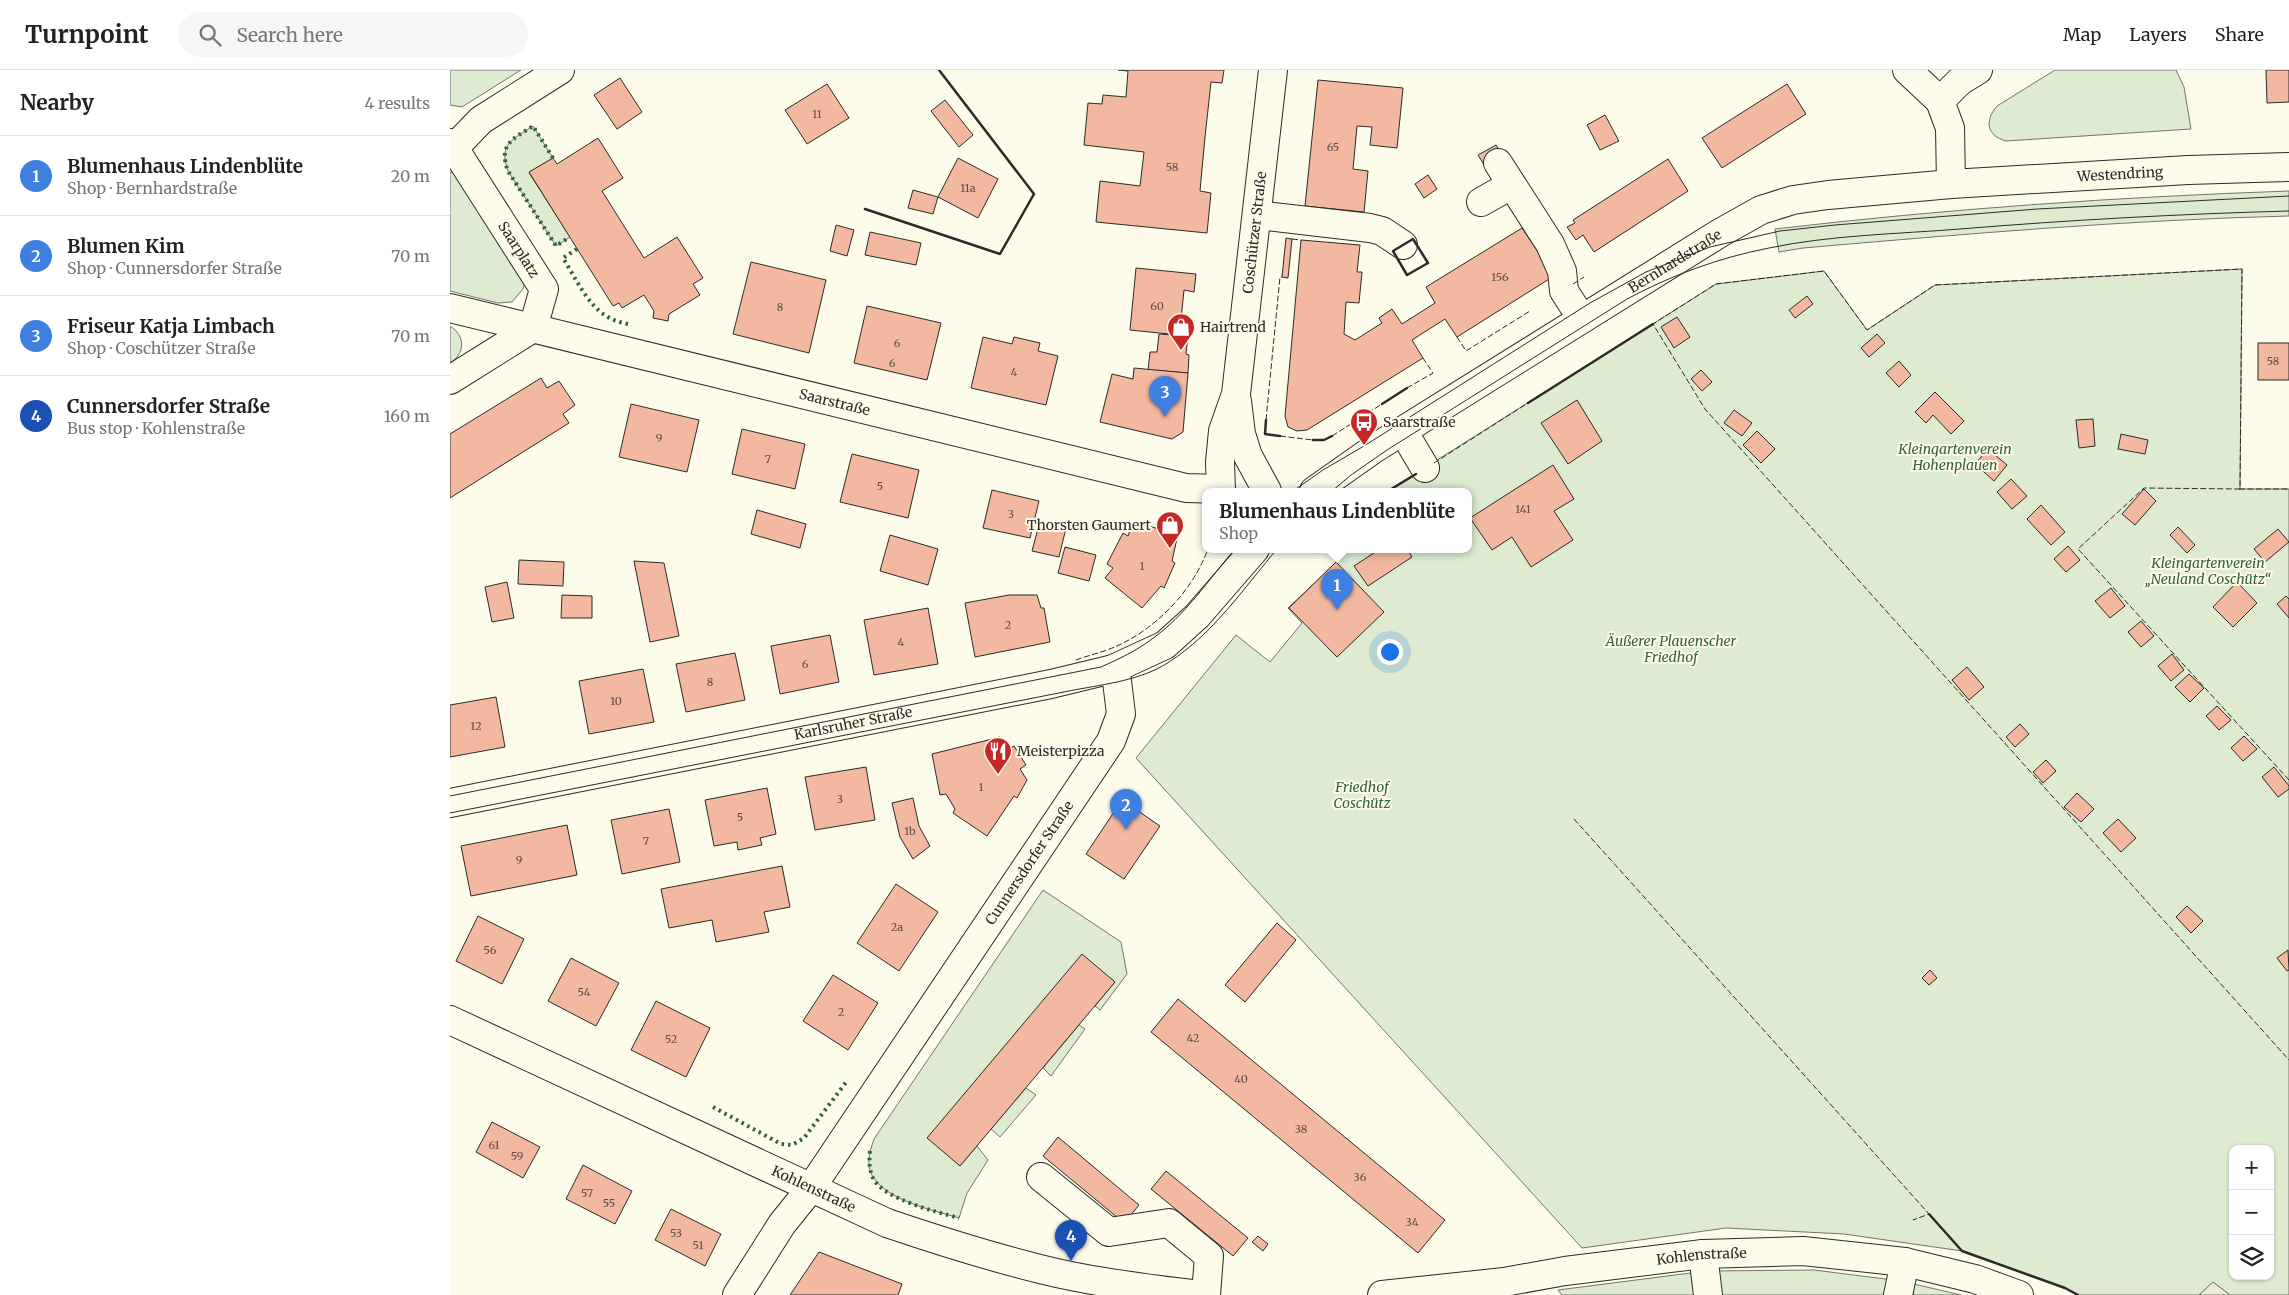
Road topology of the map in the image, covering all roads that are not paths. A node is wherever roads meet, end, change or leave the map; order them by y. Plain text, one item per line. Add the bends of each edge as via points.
1 (560, 70) edge
2 (1273, 70) edge
3 (1907, 70) edge
4 (1978, 70) edge
5 (1940, 101) junction
6 (451, 147) edge
7 (2289, 167) edge
8 (1951, 184) junction
9 (1481, 202) dead end
10 (1257, 215) junction
11 (1403, 245) dead end
12 (450, 308) edge
13 (1582, 319) junction
14 (534, 328) junction
15 (450, 380) edge
16 (1236, 394) junction
17 (1403, 431) junction
18 (1425, 468) dead end
19 (1221, 488) edge
20 (1265, 488) edge
21 (1318, 488) edge
22 (1202, 489) edge
23 (1226, 553) edge
24 (1251, 553) edge
25 (1225, 581) junction
26 (1113, 669) junction
27 (450, 803) edge
28 (450, 1020) edge
29 (1041, 1176) dead end
30 (811, 1188) junction
31 (1703, 1254) junction
32 (1905, 1262) junction
33 (737, 1295) edge
34 (1198, 1295) edge
35 (1206, 1295) edge
36 (1382, 1295) edge
37 (1708, 1295) edge
38 (1898, 1295) edge
39 (2018, 1295) edge

1 - 6 street via 481,120
2 - 10 street, Coschützer Straße
3 - 5 street
4 - 5 street via 1960,81
5 - 8 street via 1950,128
6 - 14 street, Saarplatz via 544,289
7 - 8 street, Westendring
8 - 13 street, Bernhardstraße via 1828,195 1793,200 1760,210
9 - 13 street via 1505,174 1550,244 1562,271 1564,291
10 - 11 street via 1382,230
10 - 16 street, Coschützer Straße
12 - 14 street, Saarstraße
13 - 17 street, Bernhardstraße
14 - 15 street
14 - 22 street, Saarstraße via 1177,486
16 - 19 street, Coschützer Straße via 1223,431
16 - 20 street, Coschützer Straße via 1241,434 1248,456
17 - 18 street
17 - 21 street, Bernhardstraße
23 - 25 street
24 - 25 street
25 - 26 street, Karlsruher Straße via 1197,616 1165,645
26 - 27 street, Karlsruher Straße
26 - 30 street, Cunnersdorfer Straße via 1121,714 1111,741
28 - 30 street, Kohlenstraße
29 - 35 street via 1109,1232 1169,1223 1209,1256
30 - 33 street, Cunnersdorfer Straße via 782,1224
30 - 34 street, Kohlenstraße via 887,1223 957,1247 1042,1270
31 - 32 street, Kohlenstraße via 1803,1251
31 - 36 street, Kohlenstraße via 1504,1282
31 - 37 street
32 - 38 street
32 - 39 street, Kohlenstraße via 1975,1279

